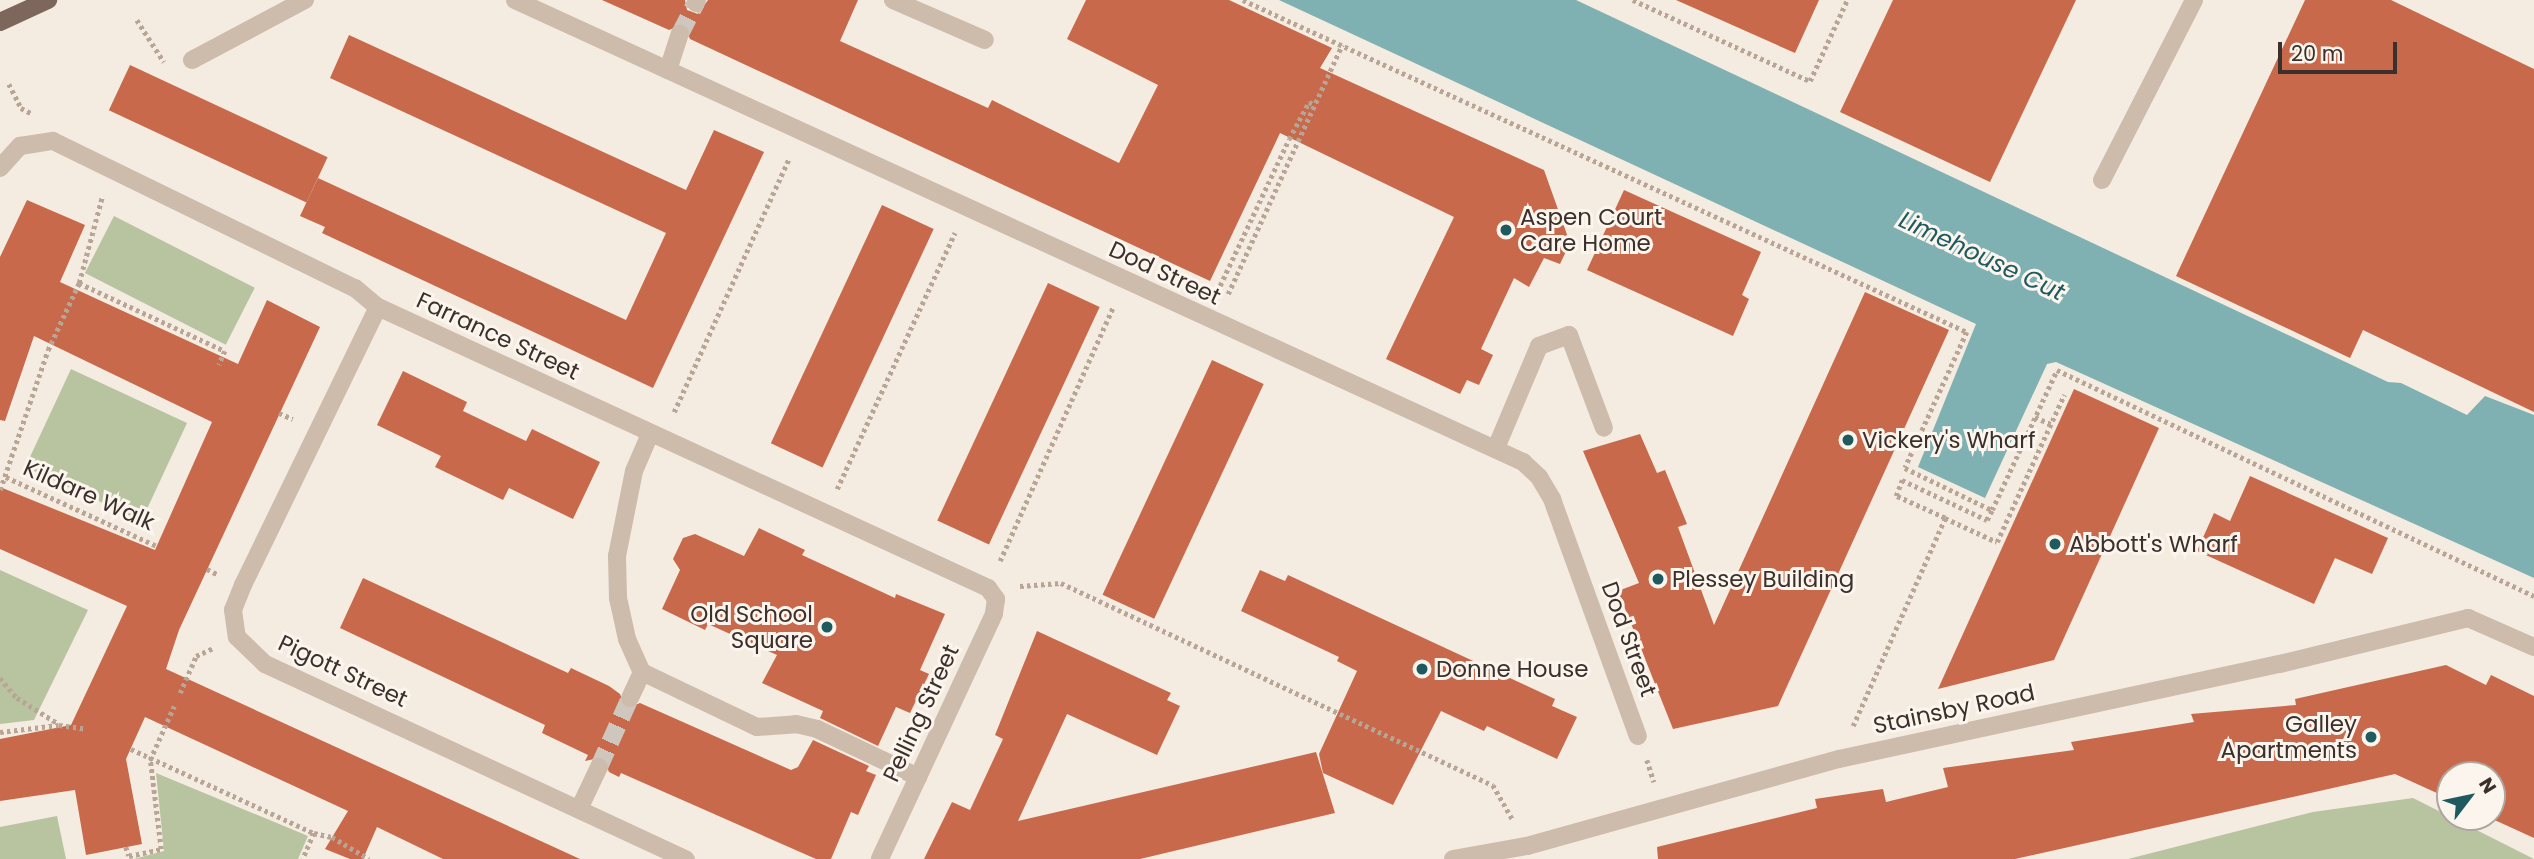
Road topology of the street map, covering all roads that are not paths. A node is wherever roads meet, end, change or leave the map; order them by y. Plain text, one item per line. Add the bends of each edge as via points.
1 (48, 0) edge
2 (305, 0) edge
3 (516, 0) edge
4 (893, 0) edge
5 (2194, 0) edge
6 (0, 22) edge
7 (680, 34) tunnel mouth
8 (985, 40) dead end
9 (192, 60) road end
10 (668, 70) junction
11 (0, 168) edge
12 (2102, 180) dead end
13 (378, 307) junction
14 (1604, 428) dead end
15 (656, 436) junction
16 (1496, 448) junction
17 (988, 588) joint
18 (2534, 647) edge
19 (642, 672) junction
20 (630, 698) tunnel mouth
21 (1638, 736) road end
22 (598, 768) tunnel mouth
23 (918, 777) junction
24 (580, 807) junction
25 (685, 859) edge
26 (880, 859) edge
27 (1453, 859) edge

1 - 6 main road
2 - 9 street
3 - 10 street, Dod Street
4 - 8 street
5 - 12 street
7 - 10 street
10 - 16 street, Dod Street via 1209,321
11 - 13 street, Farrance Street via 20,146 53,141 355,288
13 - 15 street, Farrance Street
13 - 24 street, Pigott Street via 233,610 237,637 265,664
14 - 16 street via 1569,335 1539,346
15 - 17 street, Farrance Street
15 - 19 street via 634,471 617,556 625,629
16 - 21 street, Dod Street via 1539,477 1552,499
17 - 23 street, Pelling Street via 996,599 994,614
18 - 27 street, Stainsby Road via 2468,618 2280,664 1839,759 1527,846
19 - 20 street
19 - 23 street via 757,727 796,724 817,729
22 - 24 street
23 - 26 street, Pelling Street
24 - 25 street, Pigott Street

